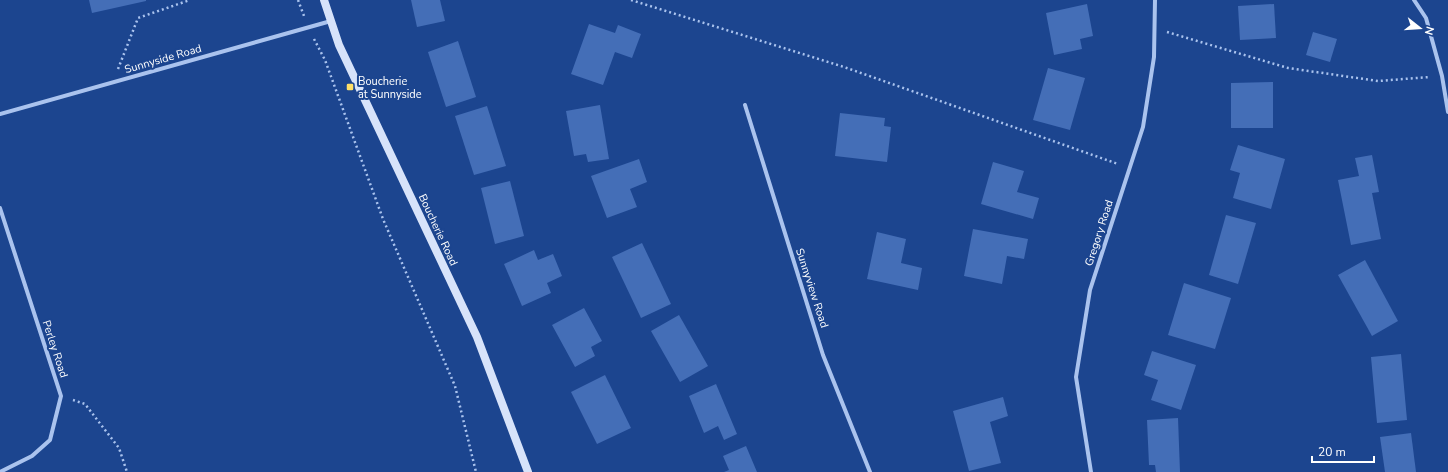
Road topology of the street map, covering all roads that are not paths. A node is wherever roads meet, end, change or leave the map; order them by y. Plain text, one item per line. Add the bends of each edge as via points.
1 (324, 0) edge
2 (1155, 0) edge
3 (1414, 0) edge
4 (331, 21) junction
5 (745, 105) dead end
6 (1448, 112) edge
7 (0, 114) edge
8 (0, 208) edge
9 (0, 472) edge
10 (528, 472) edge
11 (870, 472) edge
12 (1091, 472) edge

1 - 4 main road, Boucherie Road
2 - 12 street, Gregory Road via 1154,57 1143,127 1090,290 1076,377
3 - 6 street via 1426,18 1442,76
4 - 7 street, Sunnyside Road
4 - 10 main road, Boucherie Road via 339,45 477,337
5 - 11 street, Sunnyview Road via 823,355
8 - 9 street, Perley Road via 61,396 50,440 32,456

